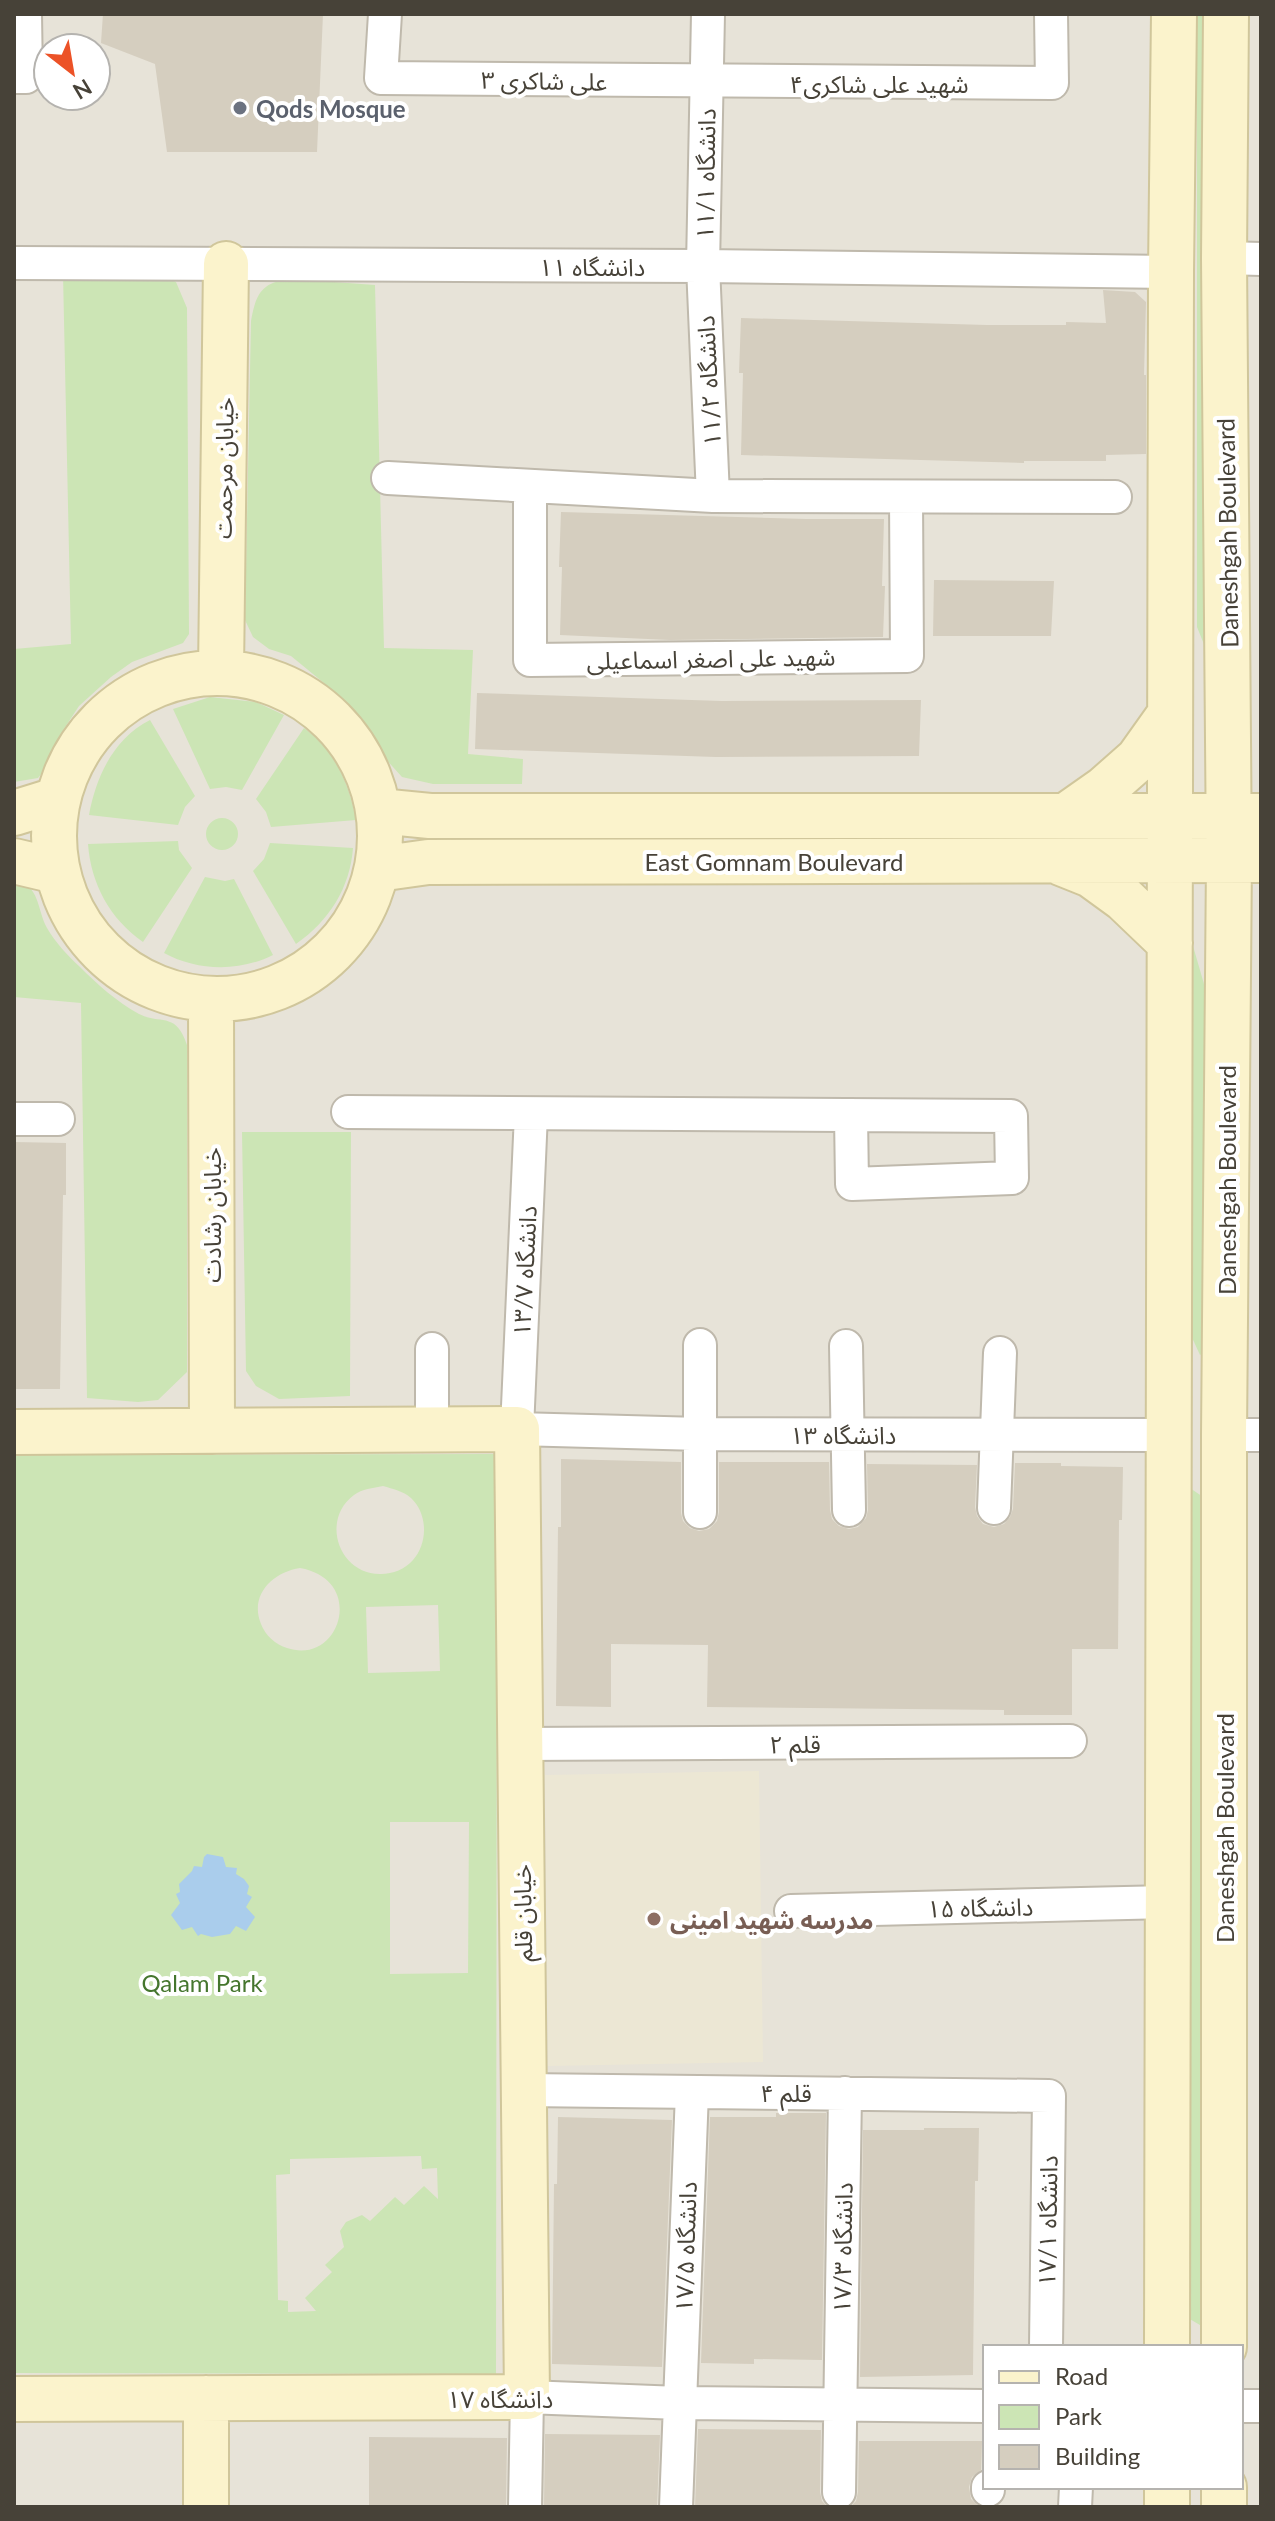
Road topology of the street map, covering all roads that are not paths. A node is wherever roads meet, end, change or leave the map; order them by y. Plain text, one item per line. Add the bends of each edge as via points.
1 (25, 14) edge
2 (385, 14) edge
3 (708, 14) edge
4 (1051, 14) edge
5 (1174, 14) edge
6 (1226, 14) edge
7 (20, 77) edge
8 (707, 82) junction
9 (1242, 258) edge
10 (14, 263) edge
11 (226, 264) junction
12 (703, 266) junction
13 (1171, 272) junction
14 (388, 478) dead end
15 (530, 486) junction
16 (713, 496) junction
17 (1115, 497) dead end
18 (906, 498) junction
19 (221, 672) junction
20 (1170, 714) junction
21 (56, 800) junction
22 (379, 811) junction
23 (14, 813) edge
24 (1067, 815) junction
25 (1170, 815) junction
26 (1245, 816) edge
27 (1055, 860) junction
28 (1170, 860) junction
29 (1245, 860) edge
30 (14, 861) edge
31 (378, 869) junction
32 (56, 871) junction
33 (1170, 943) junction
34 (211, 1000) junction
35 (348, 1112) dead end
36 (531, 1114) junction
37 (851, 1115) junction
38 (14, 1119) edge
39 (58, 1119) dead end
40 (700, 1345) dead end
41 (846, 1346) dead end
42 (432, 1349) dead end
43 (1000, 1353) dead end
44 (517, 1429) junction
45 (432, 1430) junction
46 (212, 1431) junction
47 (14, 1432) edge
48 (700, 1434) junction
49 (849, 1434) junction
50 (996, 1435) junction
51 (1170, 1435) junction
52 (1243, 1435) edge
53 (994, 1508) dead end
54 (849, 1510) dead end
55 (700, 1512) dead end
56 (1070, 1741) dead end
57 (520, 1744) junction
58 (1168, 1902) junction
59 (791, 1911) dead end
60 (524, 2090) junction
61 (692, 2092) junction
62 (845, 2093) junction
63 (1049, 2096) joint
64 (1046, 2345) edge
65 (1167, 2345) edge
66 (1224, 2345) edge
67 (527, 2397) junction
68 (206, 2398) junction
69 (14, 2399) edge
70 (679, 2403) junction
71 (840, 2404) junction
72 (983, 2406) edge
73 (839, 2492) dead end
74 (206, 2507) edge
75 (525, 2507) edge
76 (676, 2507) edge

1 - 7 street
2 - 8 street, علی شاکری ۳ via 381,78
3 - 8 street, دانشگاه ۱۱/۱
4 - 8 street, شهید علی شاکری۴ via 1052,83
5 - 13 main road
6 - 9 main road, Daneshgah Boulevard
8 - 12 street, دانشگاه ۱۱/۱
9 - 26 main road, Daneshgah Boulevard
10 - 11 street, دانشگاه ۱۱
11 - 12 street, دانشگاه ۱۱
11 - 19 main road, خیابان مرحمت
12 - 13 street, دانشگاه ۱۱
12 - 16 street, دانشگاه ۱۱/۲
13 - 20 main road
14 - 15 street
15 - 16 street
15 - 18 street, شهید علی اصغر اسماعیلی via 530,660 907,656
16 - 18 street
17 - 18 street
19 - 21 main road via 165,680 116,707 78,748
19 - 22 main road via 266,679 308,698 342,729 367,767
20 - 24 main road via 1138,759
20 - 25 main road
21 - 23 main road
21 - 32 main road
22 - 24 main road, East Gomnam Boulevard via 430,816
22 - 31 main road
24 - 25 main road, East Gomnam Boulevard
25 - 26 main road, East Gomnam Boulevard
25 - 28 main road
26 - 29 main road, Daneshgah Boulevard
27 - 28 main road, East Gomnam Boulevard
27 - 31 main road, East Gomnam Boulevard via 428,862
27 - 33 main road via 1091,875
28 - 29 main road, East Gomnam Boulevard
28 - 33 main road
29 - 52 main road, Daneshgah Boulevard
30 - 32 main road
31 - 34 main road via 362,912 336,949 300,977 257,995
32 - 34 main road via 71,912 96,947 129,975 168,993
33 - 51 main road
34 - 46 main road, خیابان رشادت
35 - 36 street
36 - 37 street
36 - 44 street, دانشگاه ۱۳/۷
37 - 37 street via 852,1184 1012,1178 1011,1116
38 - 39 street
40 - 48 street
41 - 49 street
42 - 45 street
43 - 50 street
44 - 45 main road
44 - 48 street, دانشگاه ۱۳
44 - 57 main road, خیابان قلم
45 - 46 main road
46 - 47 main road
48 - 49 street, دانشگاه ۱۳
48 - 55 street
49 - 50 street, دانشگاه ۱۳
49 - 54 street
50 - 51 street, دانشگاه ۱۳
50 - 53 street
51 - 58 main road
52 - 66 main road, Daneshgah Boulevard
56 - 57 street, قلم ۲
57 - 60 main road, خیابان قلم
58 - 59 street, دانشگاه ۱۵
58 - 65 main road
60 - 61 street, قلم ۴
60 - 67 main road, خیابان قلم
61 - 62 street, قلم ۴
61 - 70 street, دانشگاه ۱۷/۵
62 - 63 street, قلم ۴
62 - 71 street, دانشگاه ۱۷/۳
63 - 64 street, دانشگاه ۱۷/۱
67 - 68 main road, دانشگاه ۱۷ via 435,2411
67 - 70 street, دانشگاه ۱۷
67 - 75 street
68 - 69 main road, دانشگاه ۱۷
68 - 74 main road
70 - 71 street, دانشگاه ۱۷
70 - 76 street, دانشگاه ۱۷/۵
71 - 72 street, دانشگاه ۱۷
71 - 73 street, دانشگاه ۱۷/۳

